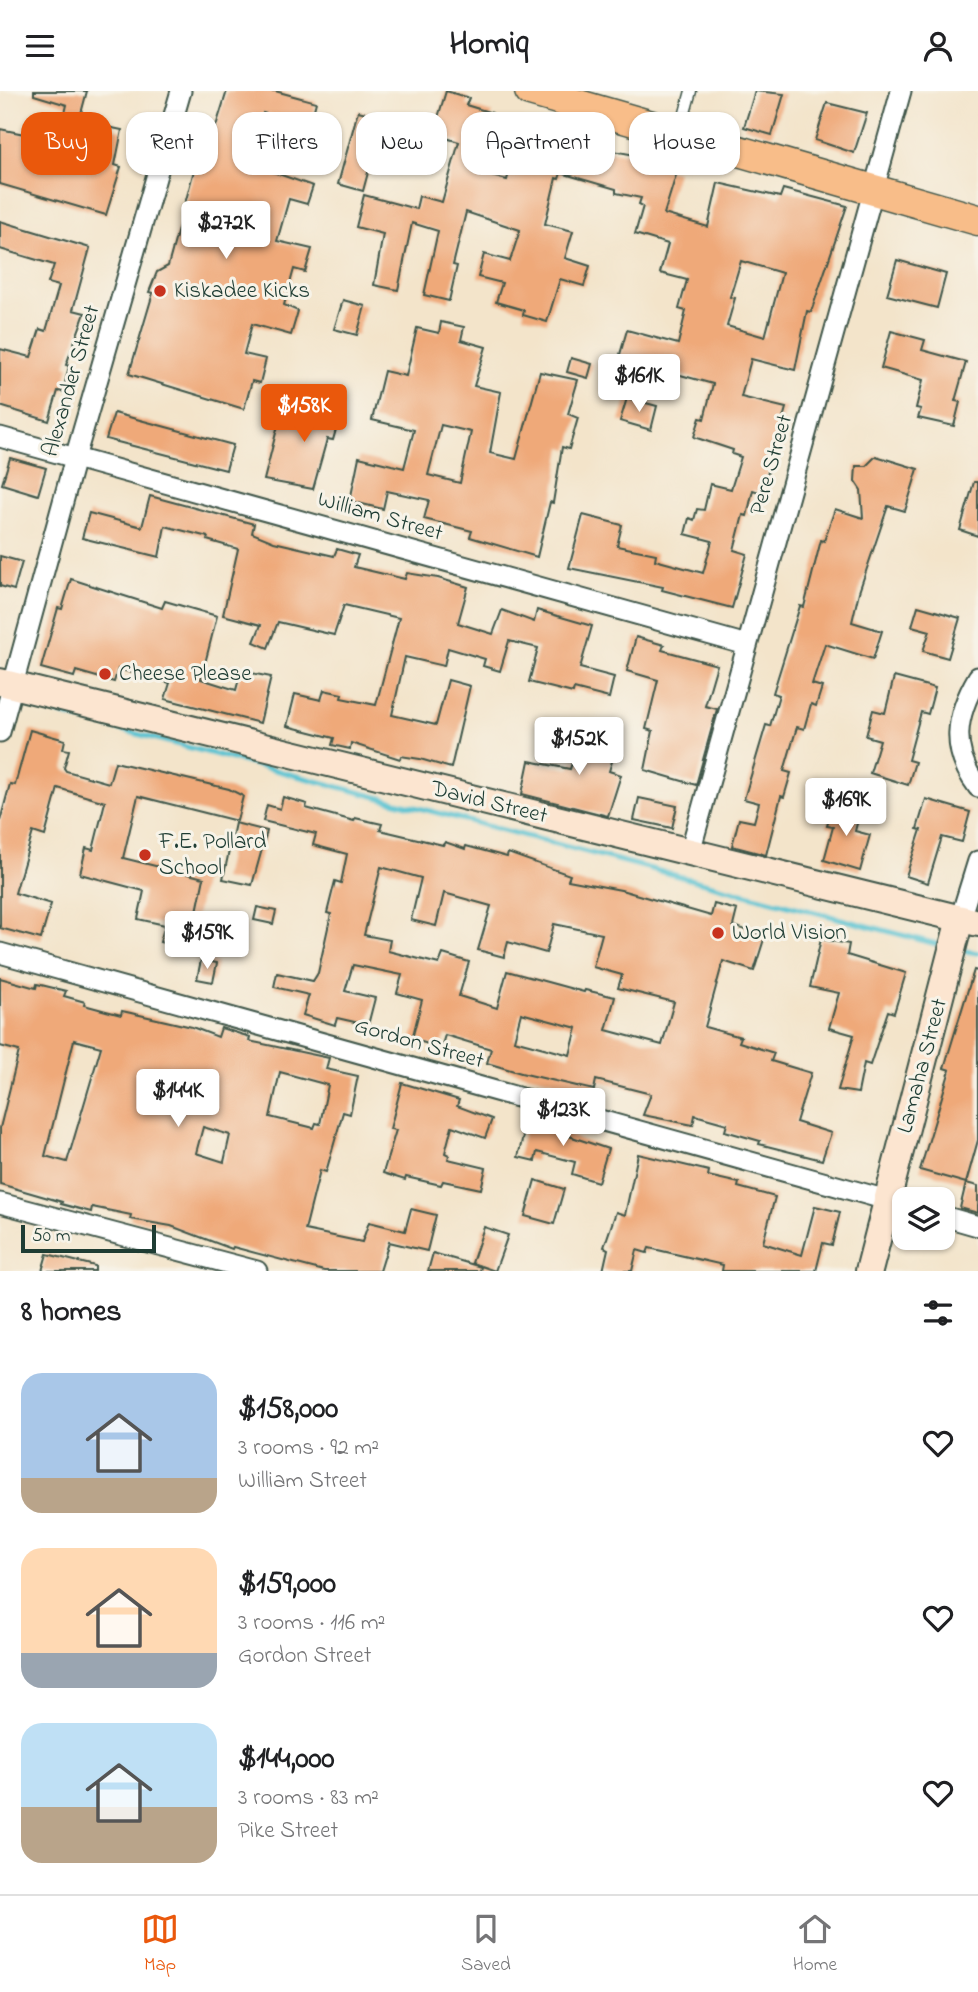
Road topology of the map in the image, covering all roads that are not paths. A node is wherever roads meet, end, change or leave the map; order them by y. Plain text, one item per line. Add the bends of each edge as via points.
1 (181, 91) edge
2 (530, 91) edge
3 (691, 91) edge
4 (901, 91) edge
5 (685, 112) edge
6 (629, 120) edge
7 (740, 153) edge
8 (874, 192) junction
9 (978, 220) edge
10 (0, 437) edge
11 (75, 458) junction
12 (747, 645) junction
13 (978, 677) edge
14 (9, 686) edge
15 (0, 732) edge
16 (978, 787) edge
17 (690, 852) junction
18 (978, 861) edge
19 (961, 935) edge
20 (0, 953) edge
21 (900, 1187) edge
22 (892, 1202) edge
23 (0, 1203) edge
24 (892, 1213) edge
25 (955, 1219) edge
26 (978, 1226) edge
27 (257, 1271) edge
28 (869, 1271) edge

1 - 11 street, Alexander Street
2 - 6 main road
3 - 5 lane
4 - 8 street, Pere Street
7 - 8 main road
8 - 9 main road
8 - 12 street, Pere Street
10 - 11 street, William Street
11 - 12 street, William Street
11 - 14 street, Alexander Street
12 - 17 street, Pere Street
13 - 16 street via 960,720 958,750
14 - 15 street, Alexander Street
14 - 17 street, David Street
17 - 19 street, David Street
18 - 19 street, Lamaha Street
19 - 21 street, Lamaha Street
20 - 22 street, Gordon Street
23 - 27 street
24 - 28 street, Lamaha Street
25 - 26 street

